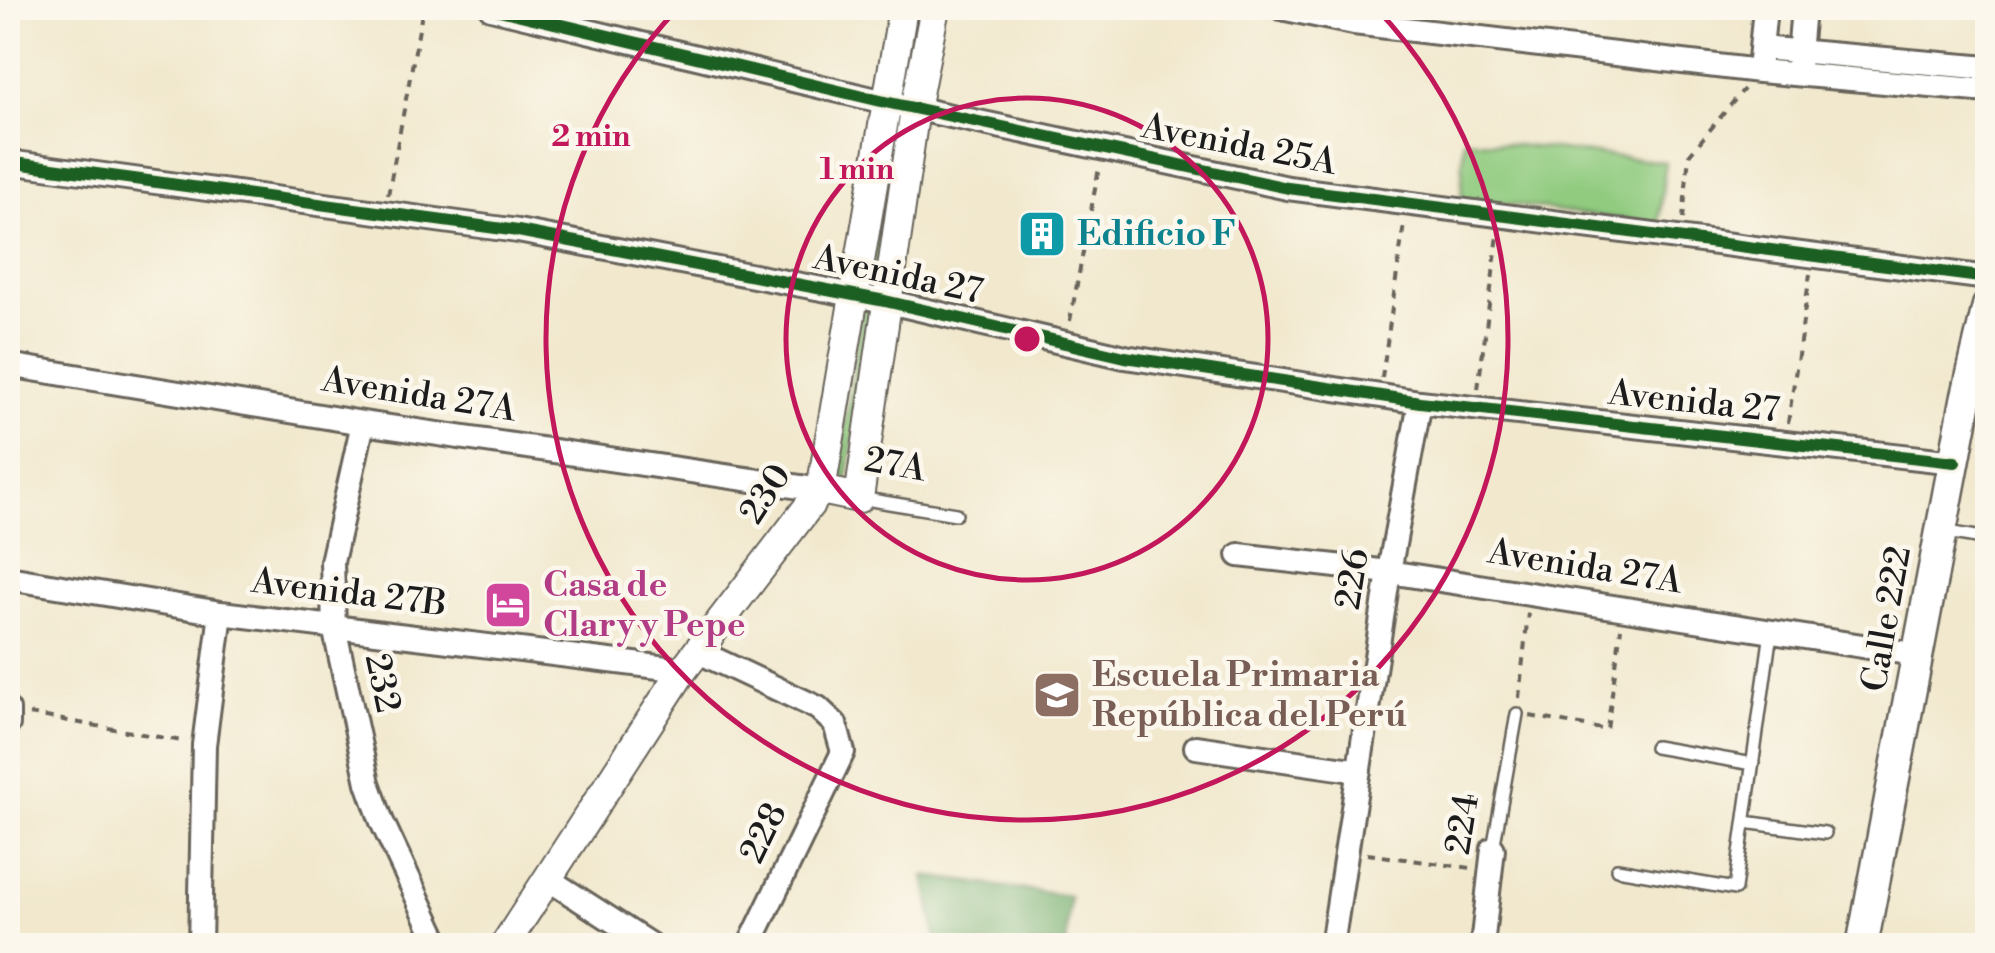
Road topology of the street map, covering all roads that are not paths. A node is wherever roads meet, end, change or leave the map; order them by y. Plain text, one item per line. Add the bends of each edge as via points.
1 (490, 8) edge
2 (903, 8) edge
3 (935, 8) edge
4 (1281, 8) edge
5 (1764, 8) edge
6 (1804, 8) edge
7 (1760, 60) junction
8 (1799, 63) junction
9 (1988, 68) edge
10 (1988, 91) edge
11 (884, 102) junction
12 (915, 109) junction
13 (8, 162) edge
14 (1988, 278) edge
15 (855, 295) junction
16 (885, 301) junction
17 (1988, 306) edge
18 (8, 365) edge
19 (1420, 402) junction
20 (363, 422) junction
21 (1955, 462) junction
22 (821, 490) junction
23 (858, 498) junction
24 (956, 514) dead end
25 (1942, 531) junction
26 (1988, 539) edge
27 (1240, 555) dead end
28 (1389, 572) junction
29 (8, 578) edge
30 (221, 613) junction
31 (334, 626) junction
32 (1771, 632) junction
33 (1920, 655) junction
34 (690, 660) junction
35 (1517, 714) road end
36 (1196, 747) dead end
37 (1655, 747) dead end
38 (843, 752) joint
39 (1753, 764) junction
40 (1359, 771) junction
41 (1744, 822) junction
42 (1824, 834) dead end
43 (1492, 860) joint
44 (1617, 869) dead end
45 (548, 879) junction
46 (200, 946) edge
47 (440, 946) edge
48 (504, 946) edge
49 (652, 946) edge
50 (748, 946) edge
51 (1332, 946) edge
52 (1482, 946) edge
53 (1862, 946) edge

1 - 11 street, Avenida 25A
2 - 11 street, 230
3 - 12 street
4 - 7 street via 1354,23
5 - 7 street
6 - 8 street
7 - 8 street
8 - 9 street
8 - 10 street
11 - 12 street, Avenida 25A
11 - 15 street, 230
12 - 14 street, Avenida 25A via 1288,188
12 - 16 street
13 - 15 street, Avenida 27 via 518,231
15 - 16 street, Avenida 27
15 - 22 street, 230
16 - 19 street, Avenida 27 via 1125,356
16 - 23 street
17 - 21 main road, Calle 222
18 - 20 street, Avenida 27A
19 - 21 street, Avenida 27
19 - 28 street, 226
20 - 22 street, Avenida 27A
20 - 31 street, 232 via 332,562
21 - 25 main road, Calle 222
22 - 23 street, 27A
22 - 34 street, 230
23 - 24 lane, 27A
25 - 26 lane
25 - 33 main road, Calle 222
27 - 28 street, Avenida 27A
28 - 32 street, Avenida 27A
28 - 40 street, 226
29 - 30 street, Avenida 27B
30 - 31 street, Avenida 27B
30 - 46 street via 204,745
31 - 34 street, Avenida 27B
31 - 47 street, 232 via 368,783
32 - 33 street, Avenida 27A
32 - 39 lane
33 - 53 main road, Calle 222
34 - 38 street, Avenida 27B via 818,708 834,724
34 - 45 street, 230
35 - 43 lane, 224
36 - 40 street
37 - 39 lane
38 - 50 street, 228
39 - 41 lane
40 - 51 street, 226
41 - 42 lane
41 - 44 lane via 1735,889
43 - 52 street, 224
45 - 48 street, 230
45 - 49 street

